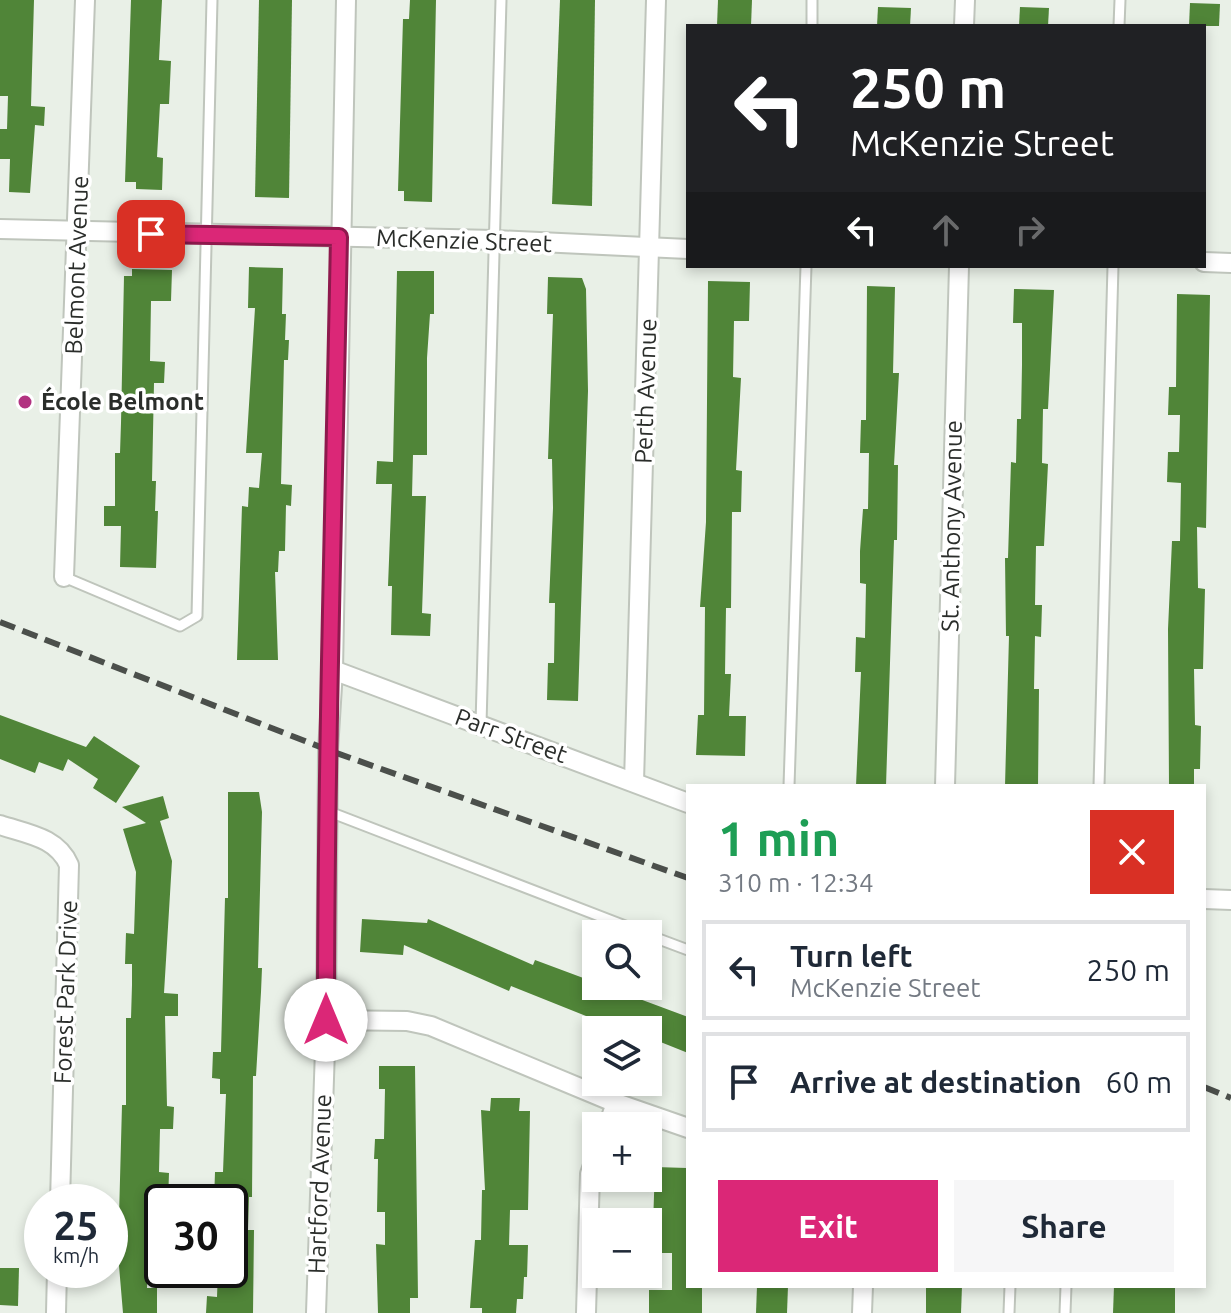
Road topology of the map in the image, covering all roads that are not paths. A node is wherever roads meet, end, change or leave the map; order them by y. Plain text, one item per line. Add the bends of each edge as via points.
1 (85, 0) edge
2 (212, 0) edge
3 (346, 0) edge
4 (501, 0) edge
5 (656, 0) edge
6 (812, 0) edge
7 (965, 0) edge
8 (1120, 0) edge
9 (812, 24) edge
10 (964, 24) edge
11 (1119, 24) edge
12 (0, 229) edge
13 (79, 232) junction
14 (204, 236) junction
15 (339, 237) junction
16 (495, 240) junction
17 (650, 248) junction
18 (686, 249) edge
19 (1206, 262) edge
20 (1231, 263) edge
21 (806, 268) edge
22 (959, 268) edge
23 (1113, 268) edge
24 (64, 577) joint
25 (333, 670) junction
26 (481, 724) junction
27 (634, 782) junction
28 (789, 784) edge
29 (945, 784) edge
30 (1099, 784) edge
31 (686, 802) edge
32 (327, 811) junction
33 (0, 825) edge
34 (1206, 899) edge
35 (1231, 900) edge
36 (611, 920) edge
37 (662, 940) edge
38 (686, 949) edge
39 (326, 1020) junction
40 (616, 1103) junction
41 (613, 1112) edge
42 (686, 1127) edge
43 (60, 1184) edge
44 (589, 1192) edge
45 (57, 1288) edge
46 (863, 1288) edge
47 (1010, 1288) edge
48 (1066, 1288) edge
49 (56, 1313) edge
50 (316, 1313) edge
51 (586, 1313) edge
52 (862, 1313) edge
53 (1009, 1313) edge
54 (1065, 1313) edge

1 - 13 street, Belmont Avenue
2 - 14 lane
3 - 15 street, Hartford Avenue
4 - 16 lane
5 - 17 street, Perth Avenue
6 - 9 lane
7 - 10 street
8 - 11 lane
12 - 13 street, McKenzie Street
13 - 14 street, McKenzie Street
13 - 24 street, Belmont Avenue
14 - 15 street, McKenzie Street
14 - 24 lane via 197,616 180,626
15 - 16 street, McKenzie Street
15 - 25 street, Hartford Avenue
16 - 17 street, McKenzie Street
16 - 26 lane
17 - 18 street, McKenzie Street
17 - 27 street, Perth Avenue
19 - 20 street
21 - 28 lane
22 - 29 street, St. Anthony Avenue
23 - 30 lane
25 - 26 street, Parr Street
25 - 32 street, Hartford Avenue
26 - 27 street, Parr Street
27 - 31 street, Parr Street
32 - 36 lane
32 - 39 street, Hartford Avenue
33 - 43 street, Forest Park Drive via 50,842 63,851 69,865
34 - 35 street
37 - 38 lane
39 - 40 street via 431,1026
39 - 50 street, Hartford Avenue
40 - 41 street
40 - 42 street
44 - 51 street
45 - 49 street
46 - 52 street
47 - 53 lane
48 - 54 lane

